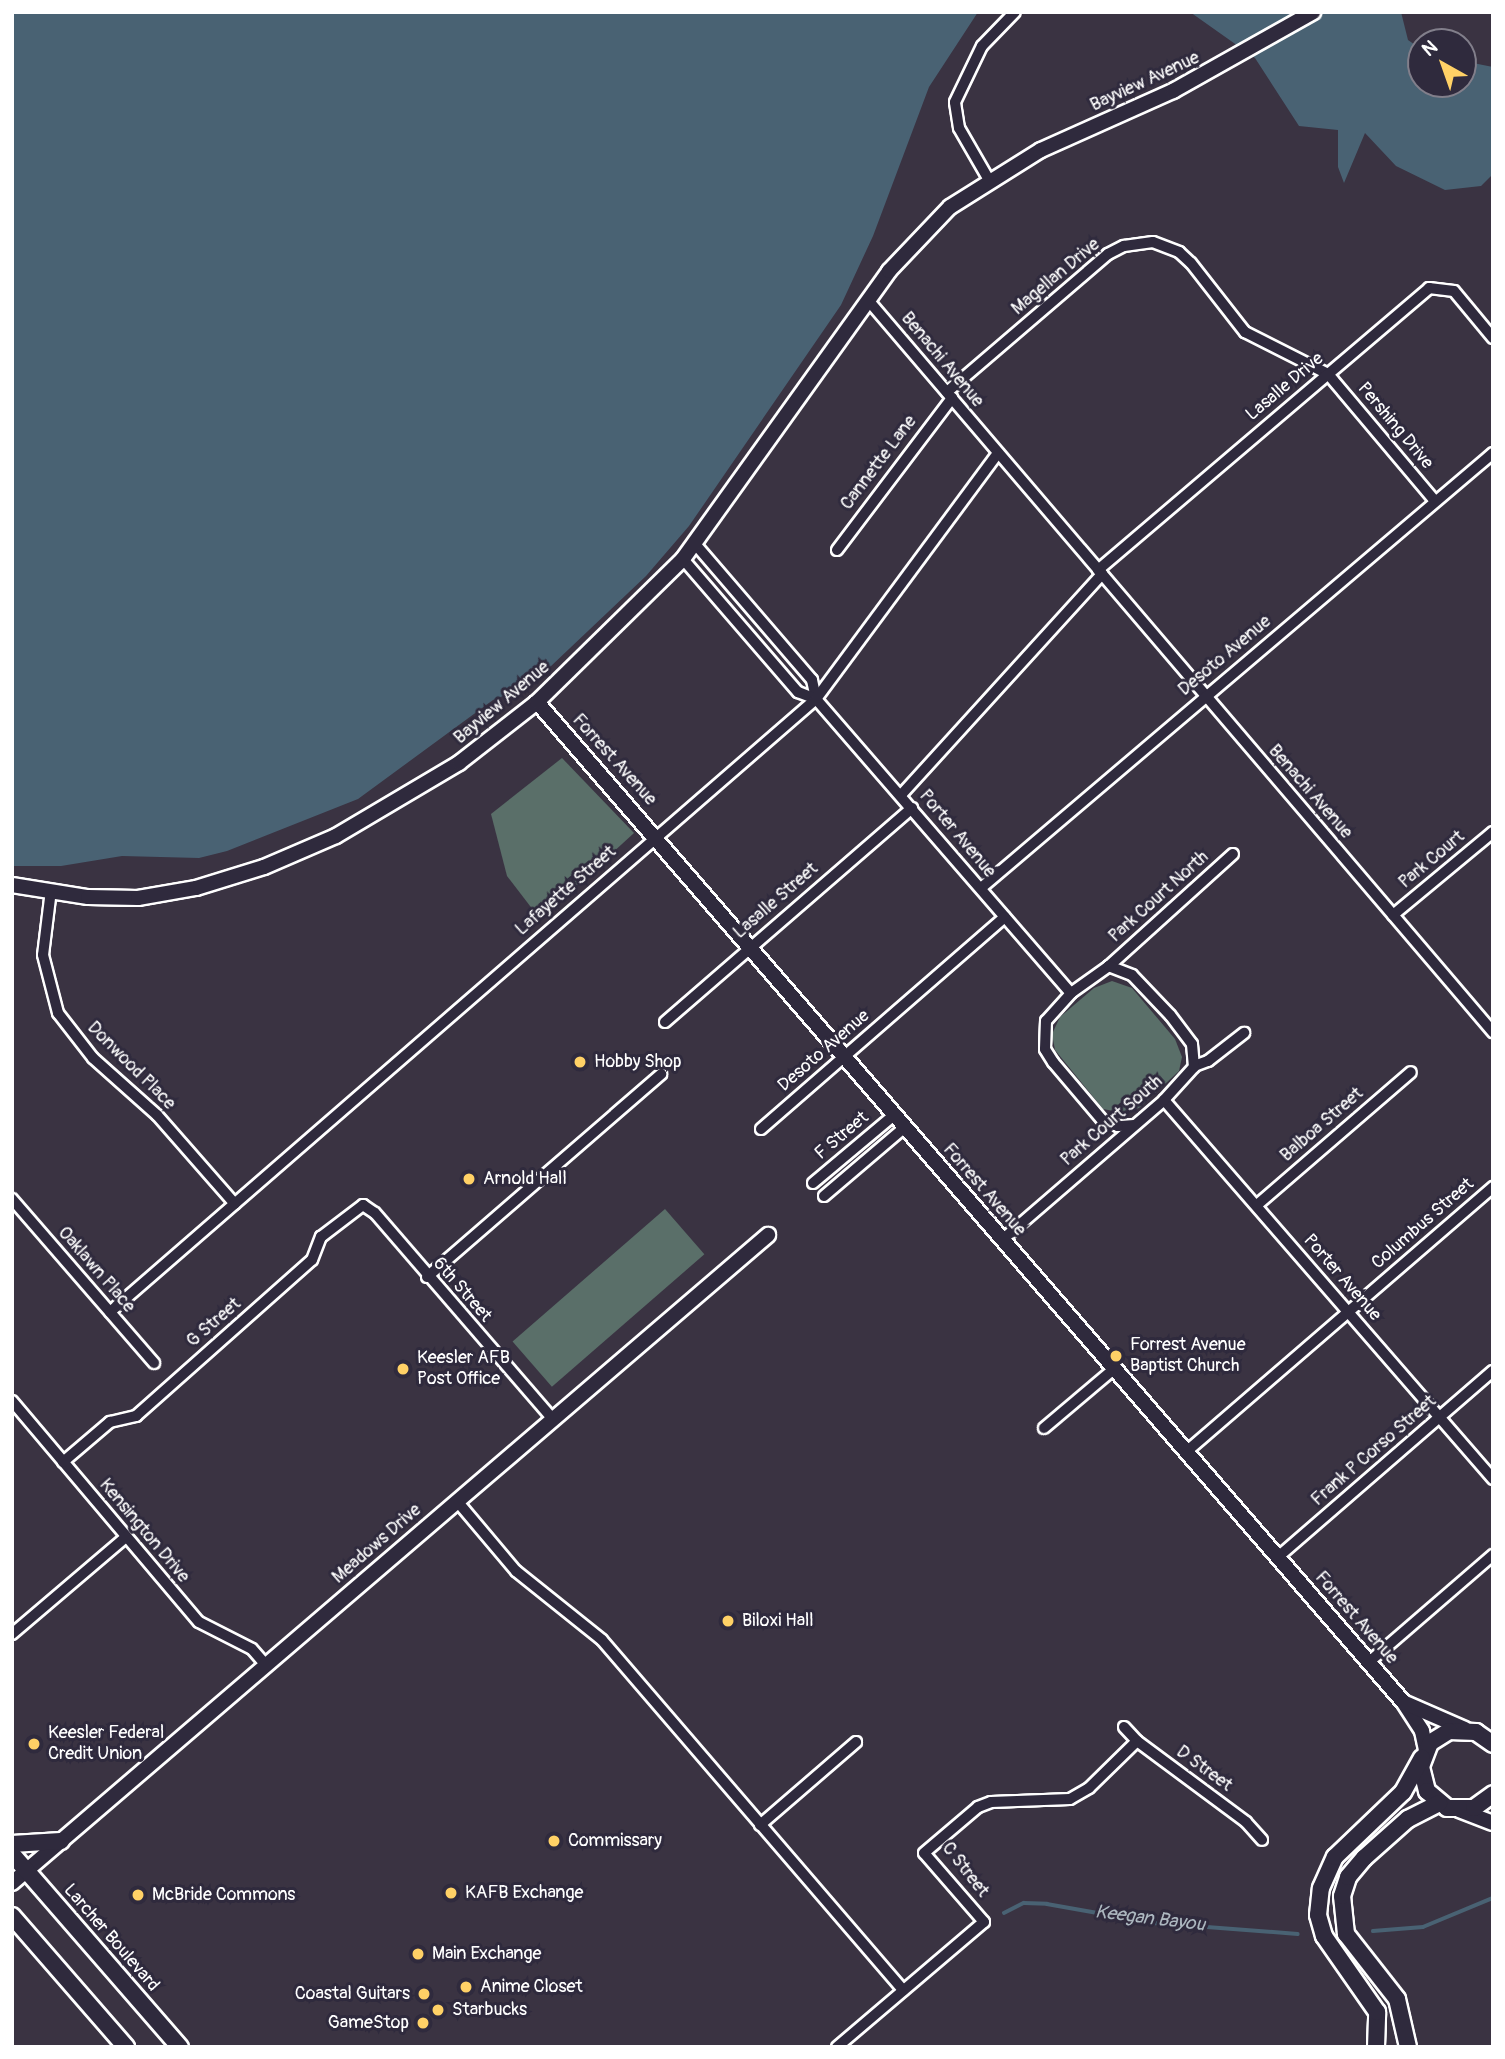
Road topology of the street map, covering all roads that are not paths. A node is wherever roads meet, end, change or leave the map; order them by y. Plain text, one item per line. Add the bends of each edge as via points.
1 (1015, 12) edge
2 (1313, 12) edge
3 (989, 180) junction
4 (868, 300) junction
5 (1493, 338) edge
6 (1328, 374) junction
7 (949, 395) junction
8 (998, 453) junction
9 (1493, 453) edge
10 (1435, 501) junction
11 (696, 545) junction
12 (836, 550) dead end
13 (683, 559) junction
14 (1100, 572) junction
15 (1205, 696) junction
16 (816, 699) junction
17 (537, 702) junction
18 (901, 795) junction
19 (912, 808) junction
20 (1493, 832) edge
21 (656, 836) junction
22 (1233, 855) dead end
23 (12, 885) edge
24 (981, 888) junction
25 (51, 890) junction
26 (1393, 915) junction
27 (1006, 917) junction
28 (750, 946) junction
29 (1109, 966) junction
30 (1071, 993) junction
31 (664, 1022) dead end
32 (1493, 1032) edge
33 (1244, 1033) dead end
34 (843, 1057) junction
35 (1194, 1066) junction
36 (1411, 1072) dead end
37 (661, 1074) dead end
38 (1164, 1100) junction
39 (894, 1115) junction
40 (1135, 1125) junction
41 (905, 1127) junction
42 (761, 1129) dead end
43 (813, 1183) dead end
44 (1493, 1187) edge
45 (824, 1196) dead end
46 (12, 1199) edge
47 (235, 1204) junction
48 (1257, 1205) junction
49 (375, 1213) joint
50 (768, 1235) dead end
51 (1002, 1240) junction
52 (427, 1278) junction
53 (110, 1312) junction
54 (1349, 1313) junction
55 (154, 1363) dead end
56 (1115, 1368) junction
57 (1493, 1371) edge
58 (12, 1401) edge
59 (1440, 1417) junction
60 (553, 1419) junction
61 (1044, 1428) dead end
62 (1186, 1452) junction
63 (63, 1462) junction
64 (1493, 1479) edge
65 (457, 1501) junction
66 (126, 1537) junction
67 (1493, 1555) edge
68 (1278, 1557) junction
69 (12, 1634) edge
70 (1369, 1662) junction
71 (266, 1665) junction
72 (1404, 1703) junction
73 (1124, 1727) dead end
74 (1478, 1731) edge
75 (1137, 1741) junction
76 (856, 1742) dead end
77 (1493, 1744) edge
78 (1424, 1754) junction
79 (1493, 1794) edge
80 (1438, 1803) junction
81 (1457, 1810) junction
82 (1493, 1824) edge
83 (760, 1825) junction
84 (1262, 1840) dead end
85 (61, 1841) junction
86 (12, 1844) edge
87 (12, 1854) edge
88 (26, 1871) junction
89 (12, 1883) edge
90 (12, 1916) edge
91 (904, 1990) junction
92 (172, 2044) edge
93 (126, 2047) edge
94 (837, 2047) edge
95 (1376, 2047) edge
96 (1408, 2047) edge

1 - 3 street via 982,46 955,102 959,128
2 - 3 street, Bayview Avenue via 1173,92 1041,149
3 - 4 street, Bayview Avenue via 931,224
4 - 7 street, Benachi Avenue
4 - 11 street, Bayview Avenue
5 - 6 street, Lasalle Drive via 1454,291 1437,286 1420,294
6 - 7 street, Magellan Drive via 1245,332 1179,252 1138,243 1108,254
6 - 10 street, Pershing Drive
6 - 14 street, Lasalle Drive
7 - 8 street, Benachi Avenue
7 - 12 street, Cannette Lane
8 - 14 street, Benachi Avenue
8 - 16 street, Lafayette Street
9 - 10 street, Desoto Avenue
10 - 15 street, Desoto Avenue
11 - 13 street, Bayview Avenue
11 - 16 street, Porter Avenue via 811,680
13 - 16 street, Porter Avenue via 798,692
13 - 17 street, Bayview Avenue
14 - 15 street, Benachi Avenue
14 - 18 street
15 - 24 street, Desoto Avenue
15 - 26 street, Benachi Avenue
16 - 18 street, Porter Avenue
16 - 21 street, Lafayette Street
17 - 21 street, Forrest Avenue
17 - 25 street, Bayview Avenue via 478,750 405,799 264,867 196,888 138,898
18 - 19 street, Porter Avenue
19 - 24 street, Porter Avenue
19 - 28 street, Lasalle Street
20 - 26 street, Park Court
21 - 28 street, Forrest Avenue
21 - 47 street, Lafayette Street
22 - 29 street, Park Court North
23 - 25 street, Bayview Avenue
24 - 27 street, Porter Avenue
25 - 47 street, Donwood Place via 43,955 58,1013 93,1058 157,1115
26 - 32 street, Benachi Avenue
27 - 30 street, Porter Avenue
27 - 34 street, Desoto Avenue
28 - 31 street, Lasalle Street
28 - 34 street, Forrest Avenue
29 - 30 street, Park Court North
29 - 35 street, Park Court North via 1132,975 1170,1015 1192,1044
30 - 40 street, Park Court North via 1046,1021 1045,1049 1103,1121
33 - 35 street, Park Court South via 1208,1061
34 - 39 street, Forrest Avenue
34 - 42 street, Desoto Avenue
35 - 38 street, Park Court South
36 - 48 street, Balboa Street
37 - 52 street
38 - 40 street, Park Court South
38 - 48 street, Porter Avenue
39 - 41 street, Forrest Avenue
39 - 43 street, F Street
40 - 51 street, Park Court South
41 - 45 street, F Street
41 - 51 street, Forrest Avenue
44 - 54 street, Columbus Street
46 - 53 street, Oaklawn Place
47 - 53 street, Lafayette Street
48 - 54 street, Porter Avenue
49 - 52 street, 6th Street
49 - 63 street, G Street via 363,1205 353,1209 321,1237 312,1261 136,1416 110,1422
50 - 60 street, Meadows Drive
51 - 56 street, Forrest Avenue
52 - 60 street, 6th Street
53 - 55 street, Oaklawn Place
54 - 59 street, Porter Avenue
54 - 62 street, Columbus Street
56 - 61 street
56 - 62 street, Forrest Avenue
57 - 59 street, Frank P Corso Street
58 - 63 street, Kensington Drive
59 - 64 street, Porter Avenue
59 - 68 street, Frank P Corso Street
60 - 65 street, Meadows Drive
62 - 68 street, Forrest Avenue
63 - 66 street, Kensington Drive
65 - 71 street, Meadows Drive
65 - 83 street via 516,1571 602,1640
66 - 69 street
66 - 71 street, Kensington Drive via 199,1622 252,1649
67 - 70 street
68 - 70 street, Forrest Avenue
70 - 72 street, Forrest Avenue
71 - 85 street, Meadows Drive
72 - 74 street, Forrest Avenue
72 - 78 street, Forrest Avenue via 1422,1731
73 - 75 street, D Street
74 - 77 main road
74 - 78 main road via 1442,1734
75 - 84 street, D Street via 1247,1822
75 - 91 street, C Street via 1070,1799 991,1802 978,1807 924,1853 984,1922
76 - 83 street
78 - 80 main road via 1423,1783
78 - 95 main road via 1403,1793 1327,1871 1318,1915 1329,1947 1377,2012
79 - 81 main road via 1474,1808
80 - 81 main road
80 - 96 main road via 1419,1811 1372,1850 1344,1886 1342,1923 1354,1946 1397,1999
81 - 82 street
83 - 91 street
85 - 86 main road
85 - 88 street, Meadows Drive
87 - 88 main road, Larcher Boulevard
88 - 89 street, Meadows Drive
88 - 92 main road, Larcher Boulevard
90 - 93 main road
91 - 94 street, C Street

